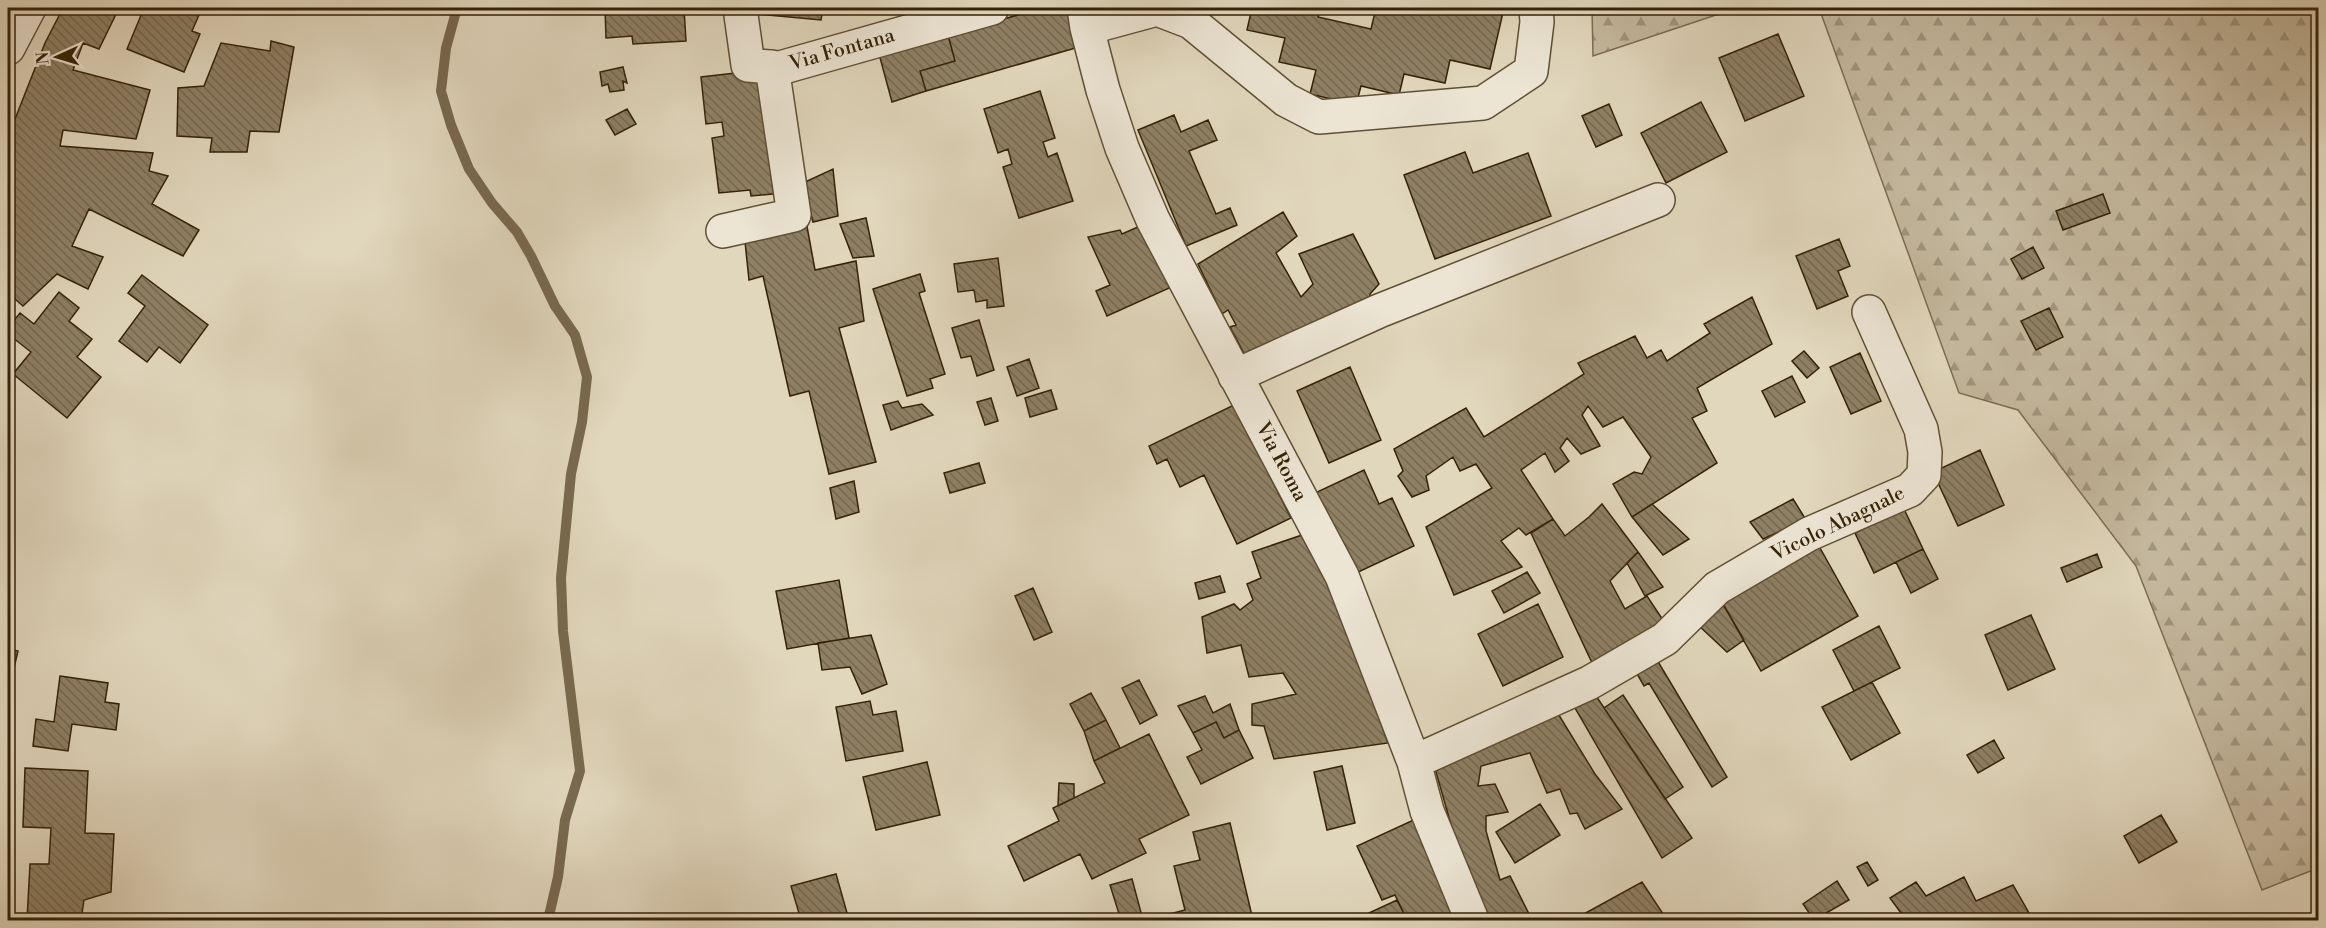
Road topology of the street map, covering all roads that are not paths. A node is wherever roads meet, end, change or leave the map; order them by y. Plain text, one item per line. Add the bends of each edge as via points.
1 (29, 8) edge
2 (740, 8) edge
3 (992, 8) edge
4 (1536, 8) edge
5 (1086, 18) edge
6 (8, 48) edge
7 (772, 67) junction
8 (1658, 200) dead end
9 (723, 231) dead end
10 (1869, 312) dead end
11 (1235, 376) junction
12 (1414, 762) junction
13 (1472, 921) edge

1 - 6 street
2 - 7 street, Via Fontana via 748,66
3 - 7 street, Via Fontana via 780,68
4 - 5 street via 1531,71 1483,103 1318,117 1286,100 1191,21 1157,9
5 - 11 street, Via Roma via 1103,90 1131,169 1153,220
7 - 9 street via 794,215
8 - 11 street via 1379,312
10 - 12 street, Vicolo Abagnale via 1921,429 1924,475 1910,490 1809,534 1717,588 1665,639 1589,683
11 - 12 street, Via Roma via 1342,576
12 - 13 street, Via Roma via 1427,811

